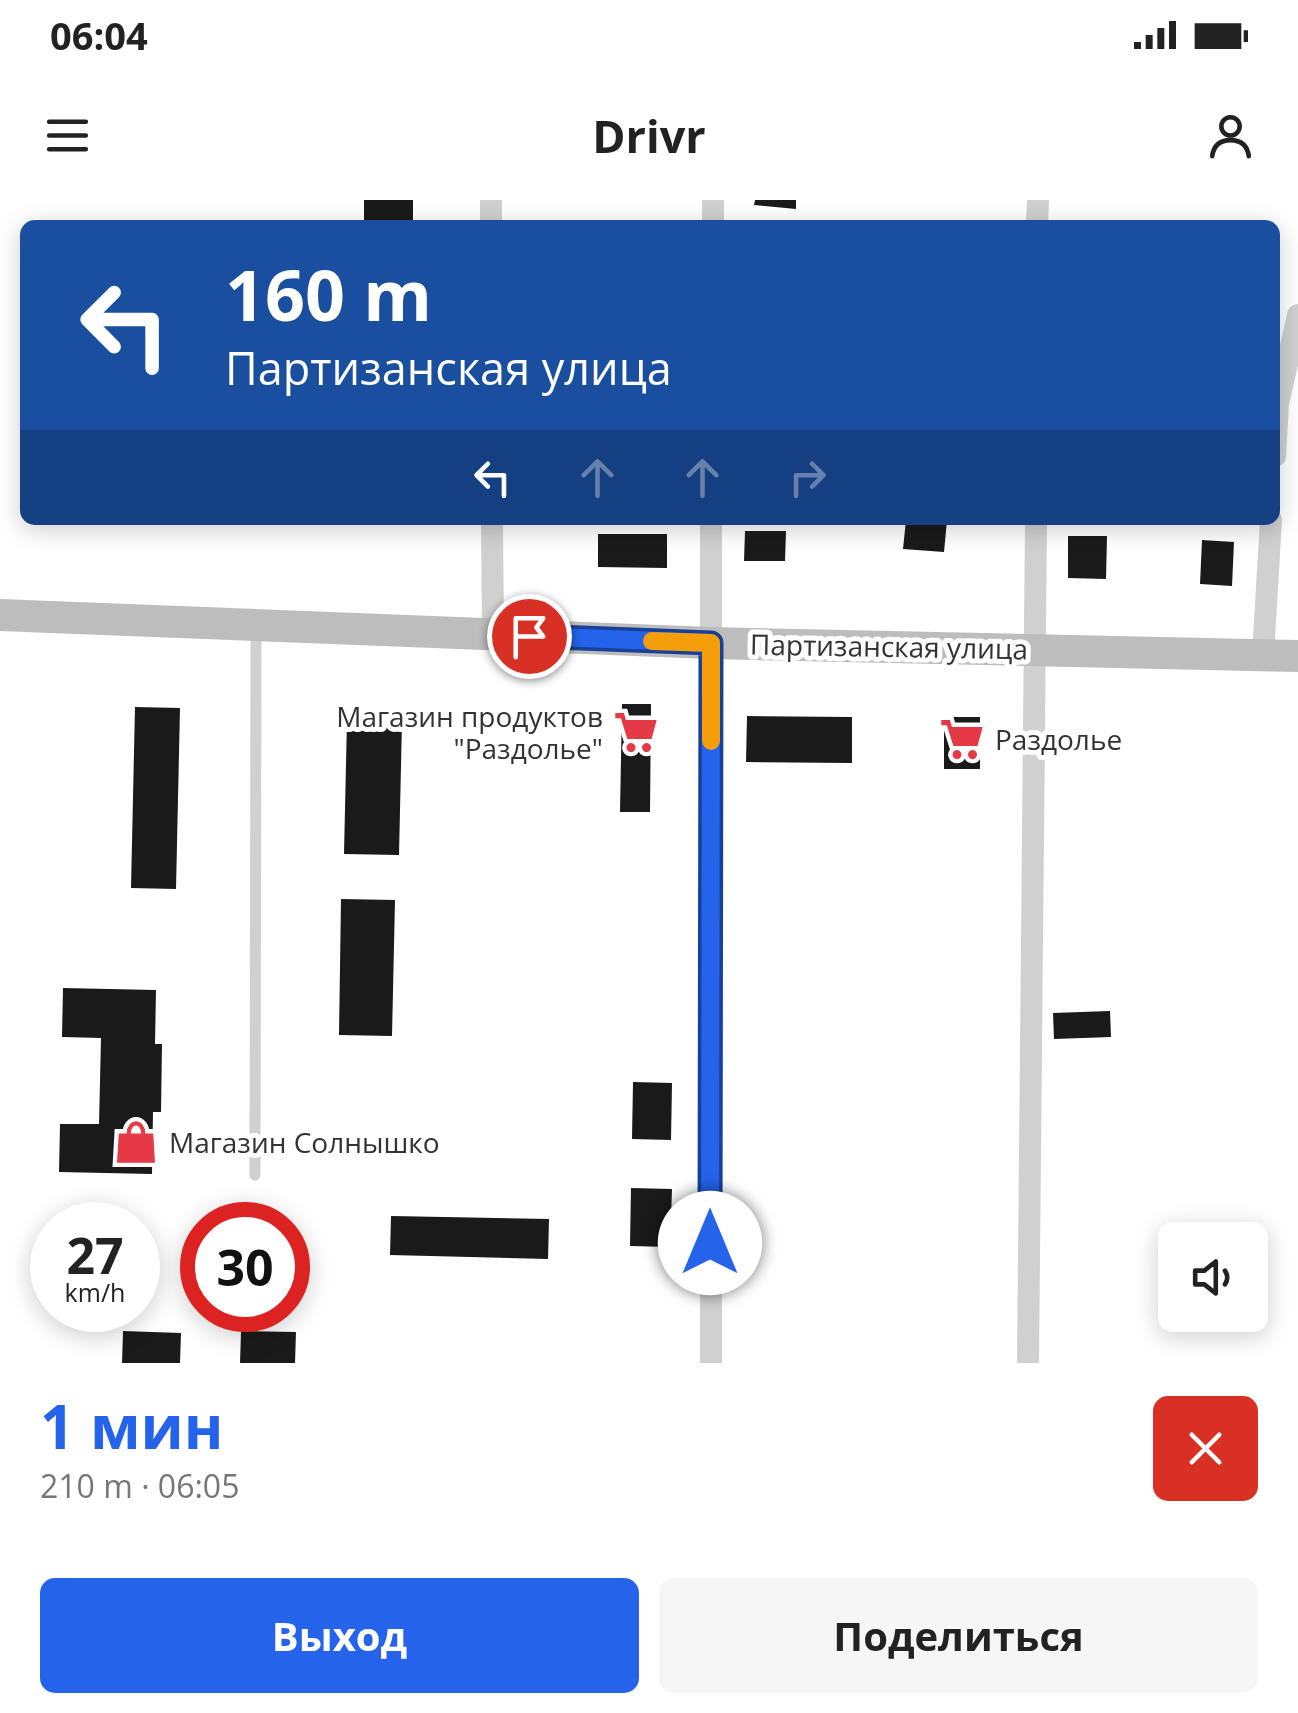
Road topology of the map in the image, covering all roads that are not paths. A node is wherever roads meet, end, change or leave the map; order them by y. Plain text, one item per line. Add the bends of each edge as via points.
1 (1298, 314) edge
2 (1280, 395) edge
3 (492, 525) edge
4 (711, 525) edge
5 (1036, 525) edge
6 (1271, 525) edge
7 (0, 614) edge
8 (256, 625) junction
9 (493, 635) junction
10 (711, 643) junction
11 (1035, 648) junction
12 (1263, 654) junction
13 (1298, 656) edge
14 (256, 1175) dead end
15 (710, 1363) edge
16 (1028, 1363) edge

1 - 2 street
3 - 9 street
4 - 10 street
5 - 11 street
6 - 12 street
7 - 8 street, Партизанская улица
8 - 9 street, Партизанская улица
8 - 14 lane
9 - 10 street, Партизанская улица
10 - 11 street, Партизанская улица
10 - 15 street
11 - 12 street, Партизанская улица
11 - 16 street
12 - 13 street, Партизанская улица

